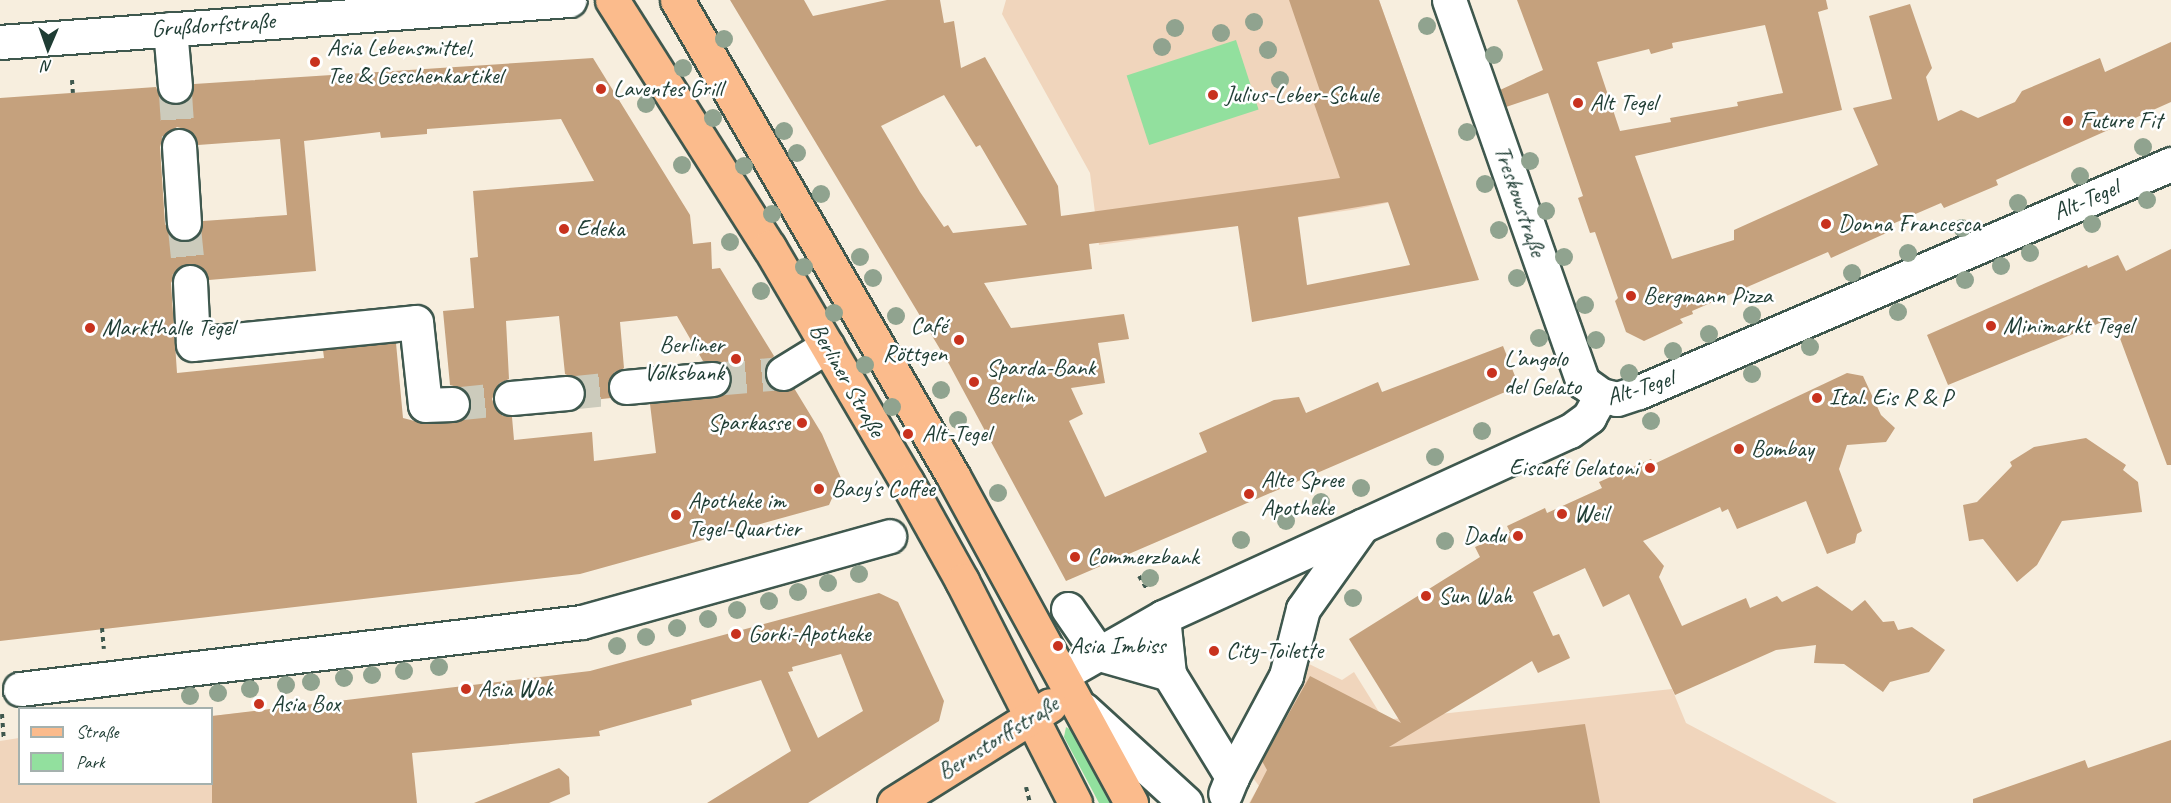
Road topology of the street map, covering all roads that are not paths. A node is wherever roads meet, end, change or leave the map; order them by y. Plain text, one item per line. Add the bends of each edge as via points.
1 (569, 0) edge
2 (612, 0) edge
3 (676, 0) edge
4 (1449, 0) edge
5 (170, 29) junction
6 (0, 42) edge
7 (175, 86) tunnel mouth
8 (179, 146) tunnel mouth
9 (2171, 164) edge
10 (184, 223) tunnel mouth
11 (190, 282) tunnel mouth
12 (827, 346) junction
13 (783, 373) tunnel mouth
14 (713, 378) tunnel mouth
15 (626, 387) tunnel mouth
16 (567, 393) tunnel mouth
17 (1600, 395) junction
18 (511, 398) tunnel mouth
19 (452, 404) tunnel mouth
20 (1363, 525) junction
21 (889, 536) dead end
22 (1068, 609) dead end
23 (1163, 617) junction
24 (1099, 654) junction
25 (1169, 674) junction
26 (20, 689) dead end
27 (1072, 692) junction
28 (1032, 716) junction
29 (1063, 788) edge
30 (894, 803) edge
31 (1076, 803) edge
32 (1131, 803) edge
33 (1186, 803) edge

1 - 5 street, Grußdorfstraße
2 - 12 main road, Berliner Straße
3 - 27 main road, Berliner Straße via 954,476
4 - 17 street, Treskowstraße via 1583,382
5 - 6 street, Grußdorfstraße
5 - 7 street
8 - 10 street
9 - 17 street, Alt-Tegel via 1639,392 1617,399
11 - 19 street via 193,344 416,322 425,405
12 - 13 street
12 - 28 main road, Berliner Straße via 948,555
14 - 15 street
16 - 18 street
17 - 20 street, Alt-Tegel via 1588,417 1569,430
20 - 23 street, Alt-Tegel
20 - 25 street via 1302,609 1286,676 1228,787
21 - 26 street via 582,622
22 - 24 street
23 - 24 street, Alt-Tegel
23 - 25 street
24 - 25 street
24 - 27 street, Alt-Tegel
27 - 28 main road, Bernstorffstraße
27 - 32 main road, Berliner Straße
27 - 33 street, Berliner Straße
28 - 29 main road, Berliner Straße
28 - 30 main road, Bernstorffstraße
29 - 31 main road, Berliner Straße

